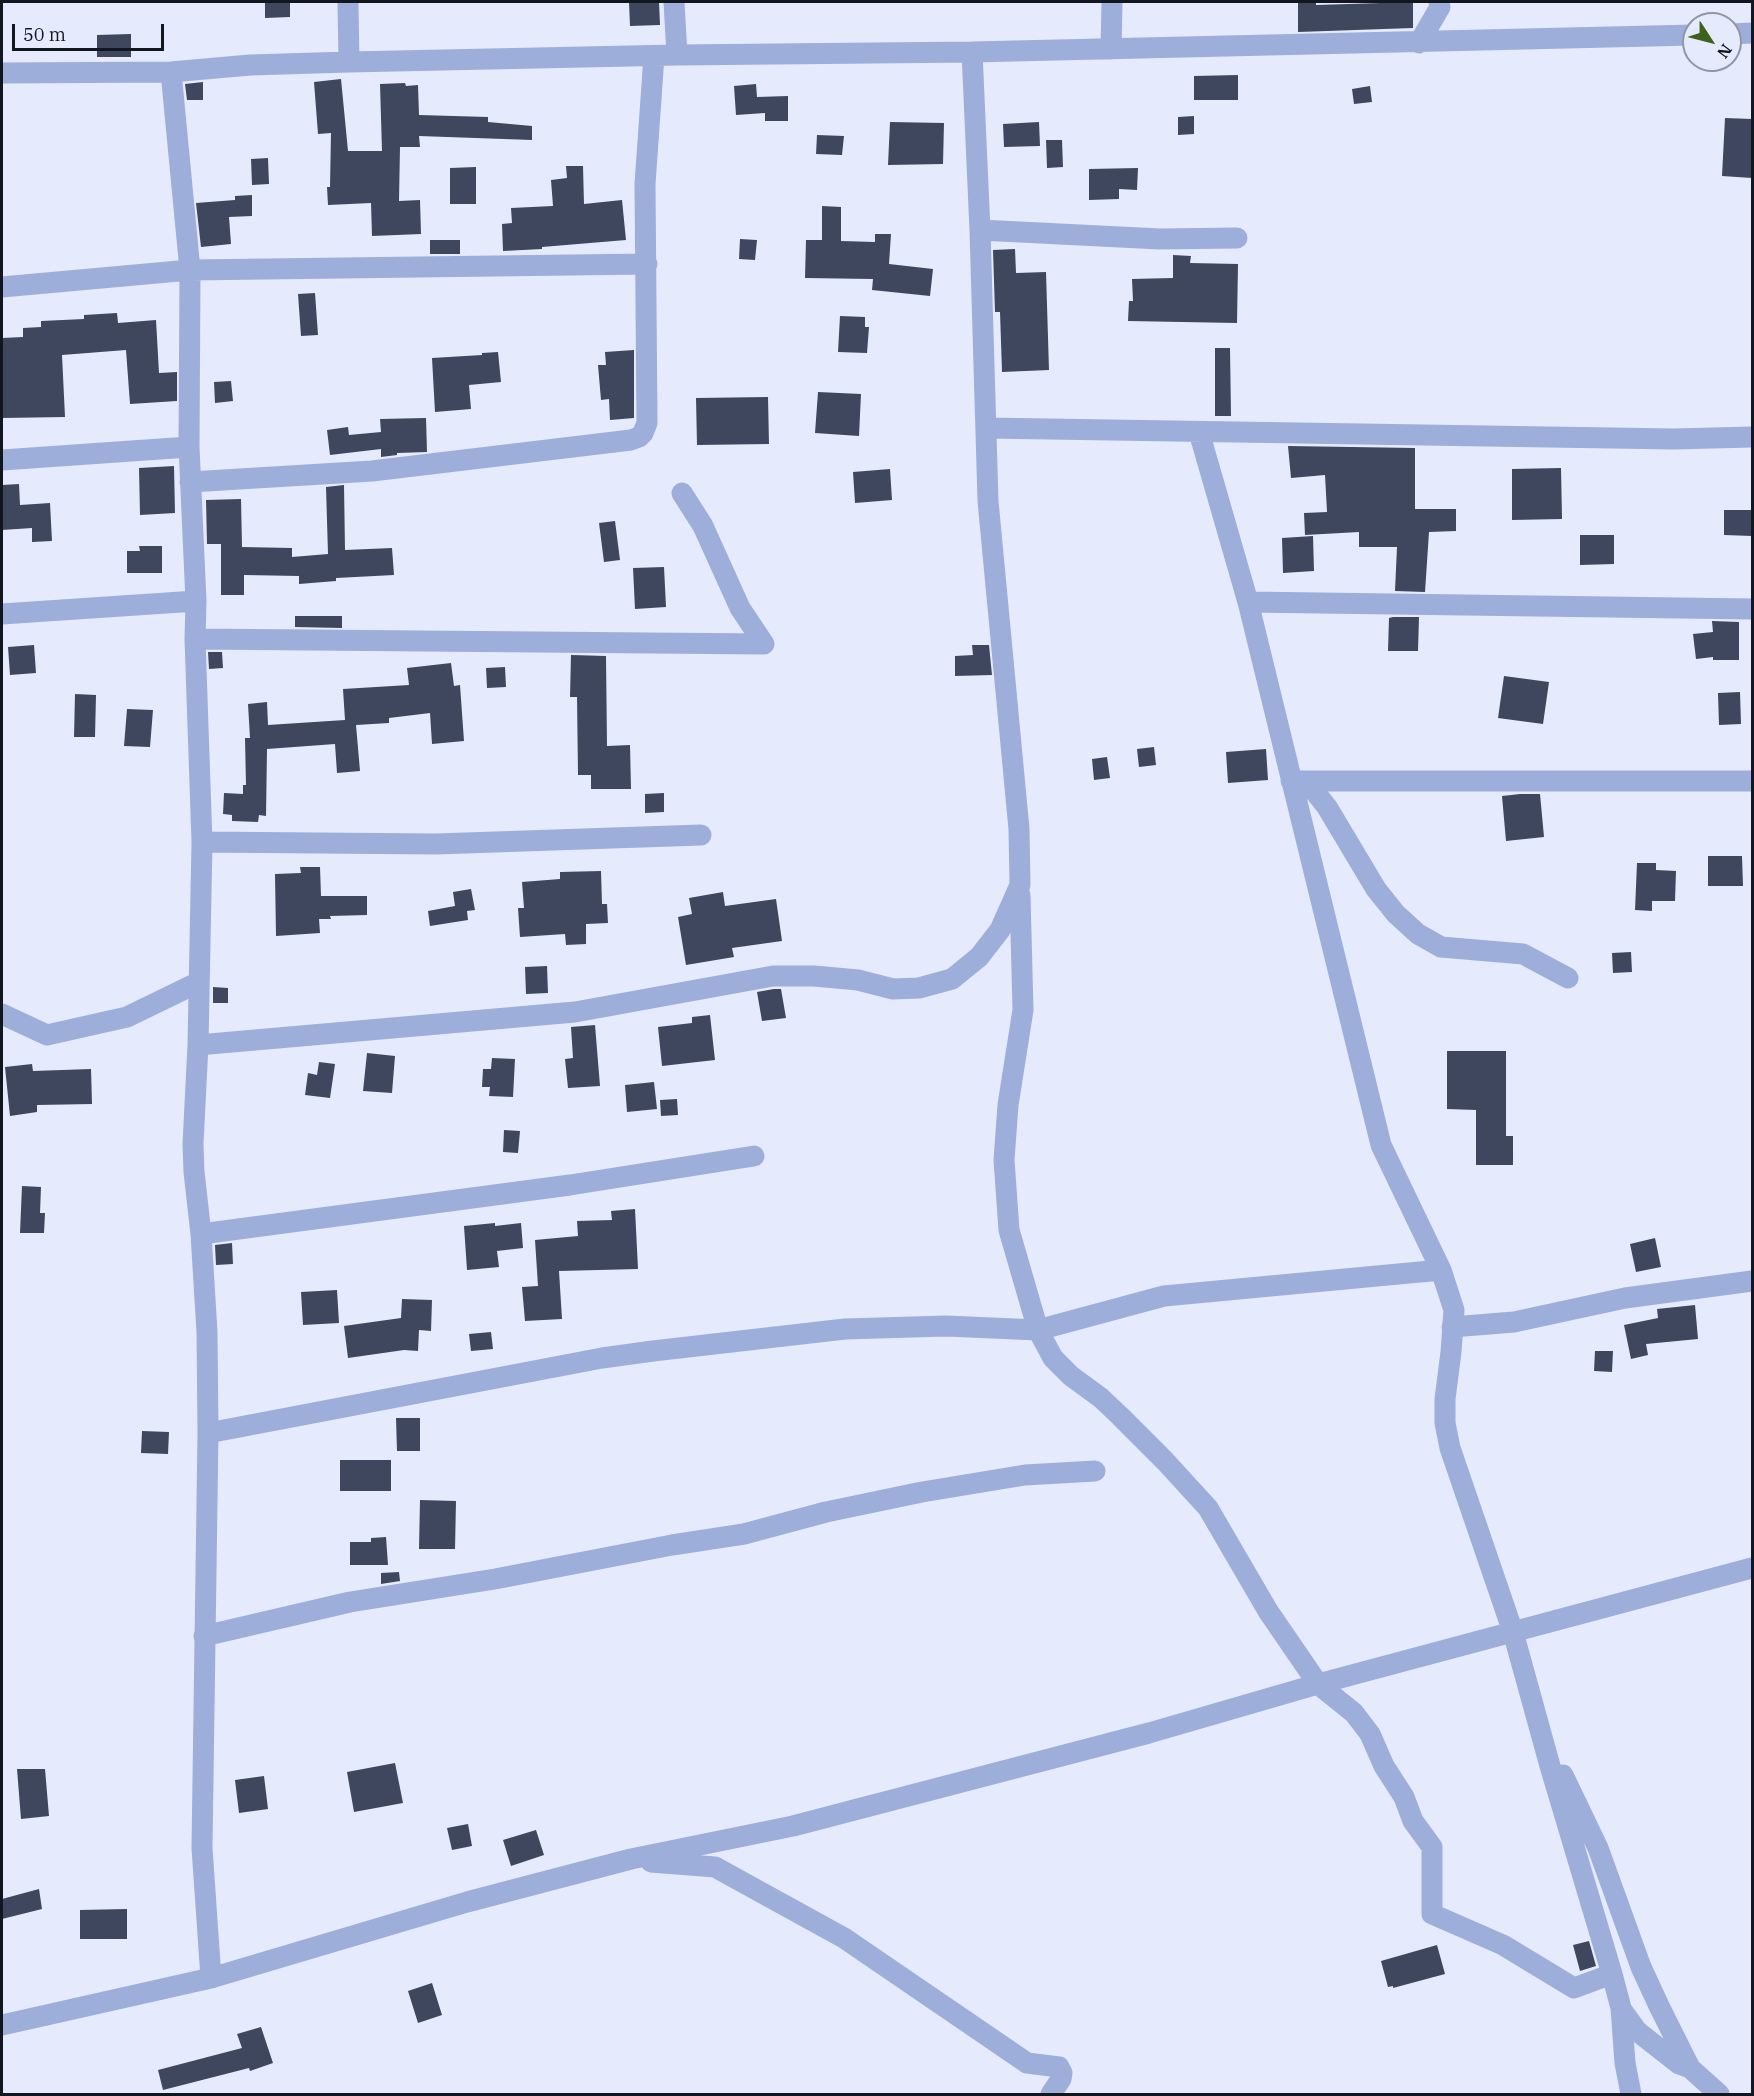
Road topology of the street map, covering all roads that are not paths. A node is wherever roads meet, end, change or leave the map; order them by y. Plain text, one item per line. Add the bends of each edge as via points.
1 (348, 2) edge
2 (674, 2) edge
3 (1112, 2) edge
4 (1439, 2) edge
5 (1682, 35) edge
6 (1419, 43) junction
7 (1111, 49) junction
8 (972, 52) junction
9 (677, 55) junction
10 (654, 56) junction
11 (349, 62) junction
12 (171, 72) junction
13 (2, 73) edge
14 (980, 230) junction
15 (1237, 238) dead end
16 (647, 264) junction
17 (190, 270) junction
18 (2, 287) edge
19 (986, 428) junction
20 (1199, 432) junction
21 (1752, 437) edge
22 (189, 447) junction
23 (2, 460) edge
24 (190, 482) junction
25 (682, 493) dead end
26 (196, 601) junction
27 (1248, 602) junction
28 (1752, 609) edge
29 (2, 614) edge
30 (195, 639) junction
31 (1299, 781) junction
32 (1752, 782) edge
33 (702, 835) dead end
34 (202, 842) junction
35 (1020, 885) junction
36 (1568, 978) dead end
37 (199, 982) junction
38 (2, 1014) edge
39 (198, 1045) junction
40 (754, 1156) dead end
41 (201, 1234) junction
42 (1441, 1270) junction
43 (1752, 1281) edge
44 (1452, 1327) junction
45 (1038, 1330) junction
46 (208, 1432) junction
47 (1095, 1471) dead end
48 (1752, 1568) edge
49 (1513, 1632) junction
50 (204, 1636) junction
51 (1318, 1684) junction
52 (1550, 1766) junction
53 (631, 1859) junction
54 (1612, 1974) junction
55 (211, 1978) junction
56 (1621, 2008) junction
57 (2, 2025) edge
58 (1690, 2068) junction
59 (1051, 2094) edge
60 (1631, 2094) edge
61 (1719, 2094) edge

1 - 11 street
2 - 9 street
3 - 7 street
4 - 6 street via 1440,7
5 - 6 street
6 - 7 street
7 - 8 street
8 - 9 street
8 - 14 street
9 - 10 street
10 - 11 street
10 - 16 street via 645,184
11 - 12 street
12 - 13 street
12 - 17 street
14 - 15 street via 1160,239
14 - 19 street
16 - 17 street
16 - 24 street via 647,423 636,440 372,471
17 - 18 street
17 - 22 street
19 - 20 street
19 - 35 street via 988,501 1019,829
20 - 21 street
20 - 27 street
22 - 23 street
22 - 24 street
24 - 26 street
25 - 30 street via 703,526 740,608 764,644
26 - 29 street
26 - 30 street
27 - 28 street
27 - 31 street
30 - 34 street
31 - 32 street
31 - 36 street via 1327,807 1376,889 1418,933 1442,947 1523,954
31 - 42 street via 1381,1145
33 - 34 street via 436,844
34 - 37 street
35 - 39 street via 1000,930 979,957 952,979 919,987 893,989 858,980 772,976 575,1012
35 - 45 street via 1023,1010 1004,1160 1010,1230
37 - 38 street via 127,1017 47,1035
37 - 39 street
39 - 41 street via 193,1144
40 - 41 street via 570,1185
41 - 46 street
42 - 44 street via 1454,1310
42 - 45 street via 1164,1296
43 - 44 street via 1625,1298 1514,1322
44 - 49 street via 1445,1423 1458,1474
45 - 46 street via 946,1326 845,1329 653,1351
45 - 51 street via 1053,1358 1120,1416 1208,1508 1268,1611
46 - 50 street
47 - 50 street via 1025,1475 922,1492 744,1534 350,1602
48 - 49 street
49 - 51 street
49 - 52 street
50 - 55 street via 202,1848
51 - 53 street via 1149,1733 793,1826
51 - 54 street via 1354,1713 1370,1734 1413,1821 1432,1847 1432,1914 1503,1945 1574,1988
52 - 54 street
52 - 58 street via 1565,1776 1598,1848 1641,1967
53 - 55 street via 467,1902
53 - 59 street via 715,1867 739,1878 844,1938 1027,2063 1059,2067 1061,2079
54 - 56 street
55 - 57 street
56 - 58 street via 1637,2031 1678,2064
56 - 60 street
58 - 61 street

